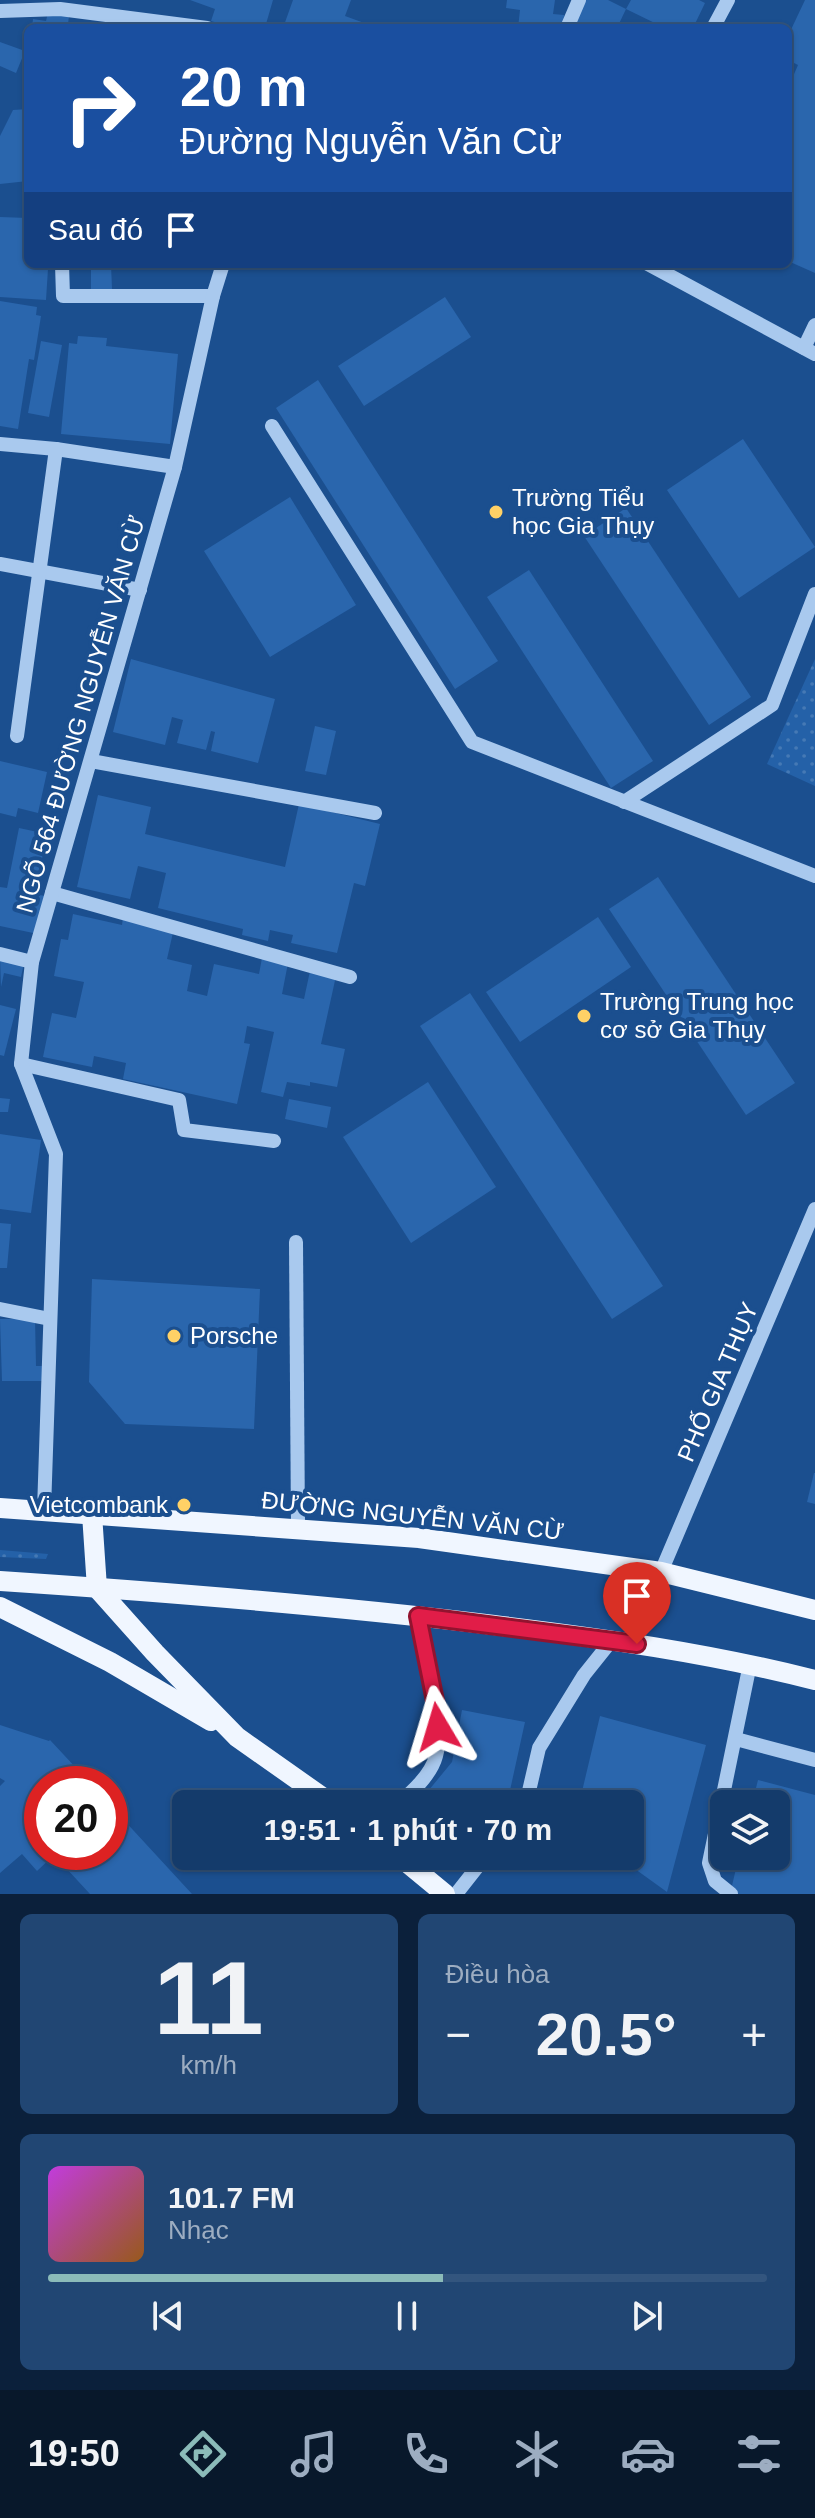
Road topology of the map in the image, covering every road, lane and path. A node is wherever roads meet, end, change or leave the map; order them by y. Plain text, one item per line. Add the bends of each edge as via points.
1 (579, 0) edge
2 (728, 0) edge
3 (62, 4) edge
4 (0, 11) edge
5 (183, 24) edge
6 (569, 24) edge
7 (715, 24) edge
8 (62, 268) edge
9 (222, 268) edge
10 (655, 268) edge
11 (213, 296) junction
12 (815, 325) edge
13 (809, 351) edge
14 (272, 426) dead end
15 (0, 444) edge
16 (56, 449) junction
17 (175, 467) junction
18 (0, 564) edge
19 (40, 570) junction
20 (140, 590) junction
21 (815, 594) edge
22 (17, 736) dead end
23 (91, 761) junction
24 (624, 802) junction
25 (375, 813) dead end
26 (815, 876) edge
27 (52, 893) junction
28 (0, 954) edge
29 (32, 962) junction
30 (350, 977) dead end
31 (21, 1064) junction
32 (274, 1141) dead end
33 (815, 1209) edge
34 (296, 1242) dead end
35 (0, 1309) edge
36 (50, 1319) junction
37 (0, 1508) edge
38 (44, 1510) junction
39 (92, 1514) junction
40 (298, 1528) junction
41 (661, 1572) junction
42 (0, 1581) edge
43 (97, 1588) junction
44 (0, 1607) edge
45 (815, 1610) edge
46 (418, 1616) junction
47 (612, 1640) junction
48 (750, 1664) junction
49 (815, 1680) edge
50 (237, 1737) junction
51 (736, 1739) junction
52 (815, 1760) edge
53 (312, 1790) edge
54 (411, 1790) edge
55 (529, 1790) edge
56 (416, 1870) edge
57 (475, 1870) edge
58 (445, 1894) edge
59 (456, 1894) edge
60 (731, 1894) edge

1 - 6 street
2 - 7 street
3 - 4 street
3 - 5 street
8 - 11 street via 63,296
9 - 11 street, NGÕ 564 ĐƯỜNG NGUYỄN VĂN CỪ
10 - 13 street
11 - 17 street, NGÕ 564 ĐƯỜNG NGUYỄN VĂN CỪ
12 - 13 street
14 - 24 street via 472,742
15 - 16 street
16 - 17 street
16 - 19 street
17 - 20 street, NGÕ 564 ĐƯỜNG NGUYỄN VĂN CỪ
18 - 19 street
19 - 20 street
19 - 22 street
20 - 23 street, NGÕ 564 ĐƯỜNG NGUYỄN VĂN CỪ
21 - 24 street via 772,705
23 - 25 street
23 - 27 street, NGÕ 564 ĐƯỜNG NGUYỄN VĂN CỪ
24 - 26 street
27 - 29 street, NGÕ 564 ĐƯỜNG NGUYỄN VĂN CỪ
27 - 30 street
28 - 29 street
29 - 31 street, NGÕ 564 ĐƯỜNG NGUYỄN VĂN CỪ
31 - 32 street via 179,1100 184,1130
31 - 36 street, NGÕ 564 ĐƯỜNG NGUYỄN VĂN CỪ via 56,1154
33 - 41 street, PHỐ GIA THỤY
34 - 40 street
35 - 36 street
36 - 38 street, NGÕ 564 ĐƯỜNG NGUYỄN VĂN CỪ
37 - 38 main road, ĐƯỜNG NGUYỄN VĂN CỪ
38 - 39 main road, ĐƯỜNG NGUYỄN VĂN CỪ
39 - 40 main road, ĐƯỜNG NGUYỄN VĂN CỪ
39 - 43 main road
40 - 41 main road, ĐƯỜNG NGUYỄN VĂN CỪ via 419,1538
41 - 45 main road, ĐƯỜNG NGUYỄN VĂN CỪ
42 - 43 main road
43 - 46 main road
43 - 50 main road
44 - 50 main road via 133,1674
46 - 47 main road
46 - 54 street via 437,1711 438,1744 435,1759
47 - 48 main road
47 - 55 street via 539,1748
48 - 49 main road
48 - 51 street
50 - 53 main road
51 - 52 street
51 - 60 street via 709,1863 715,1881
56 - 58 main road
57 - 59 street

